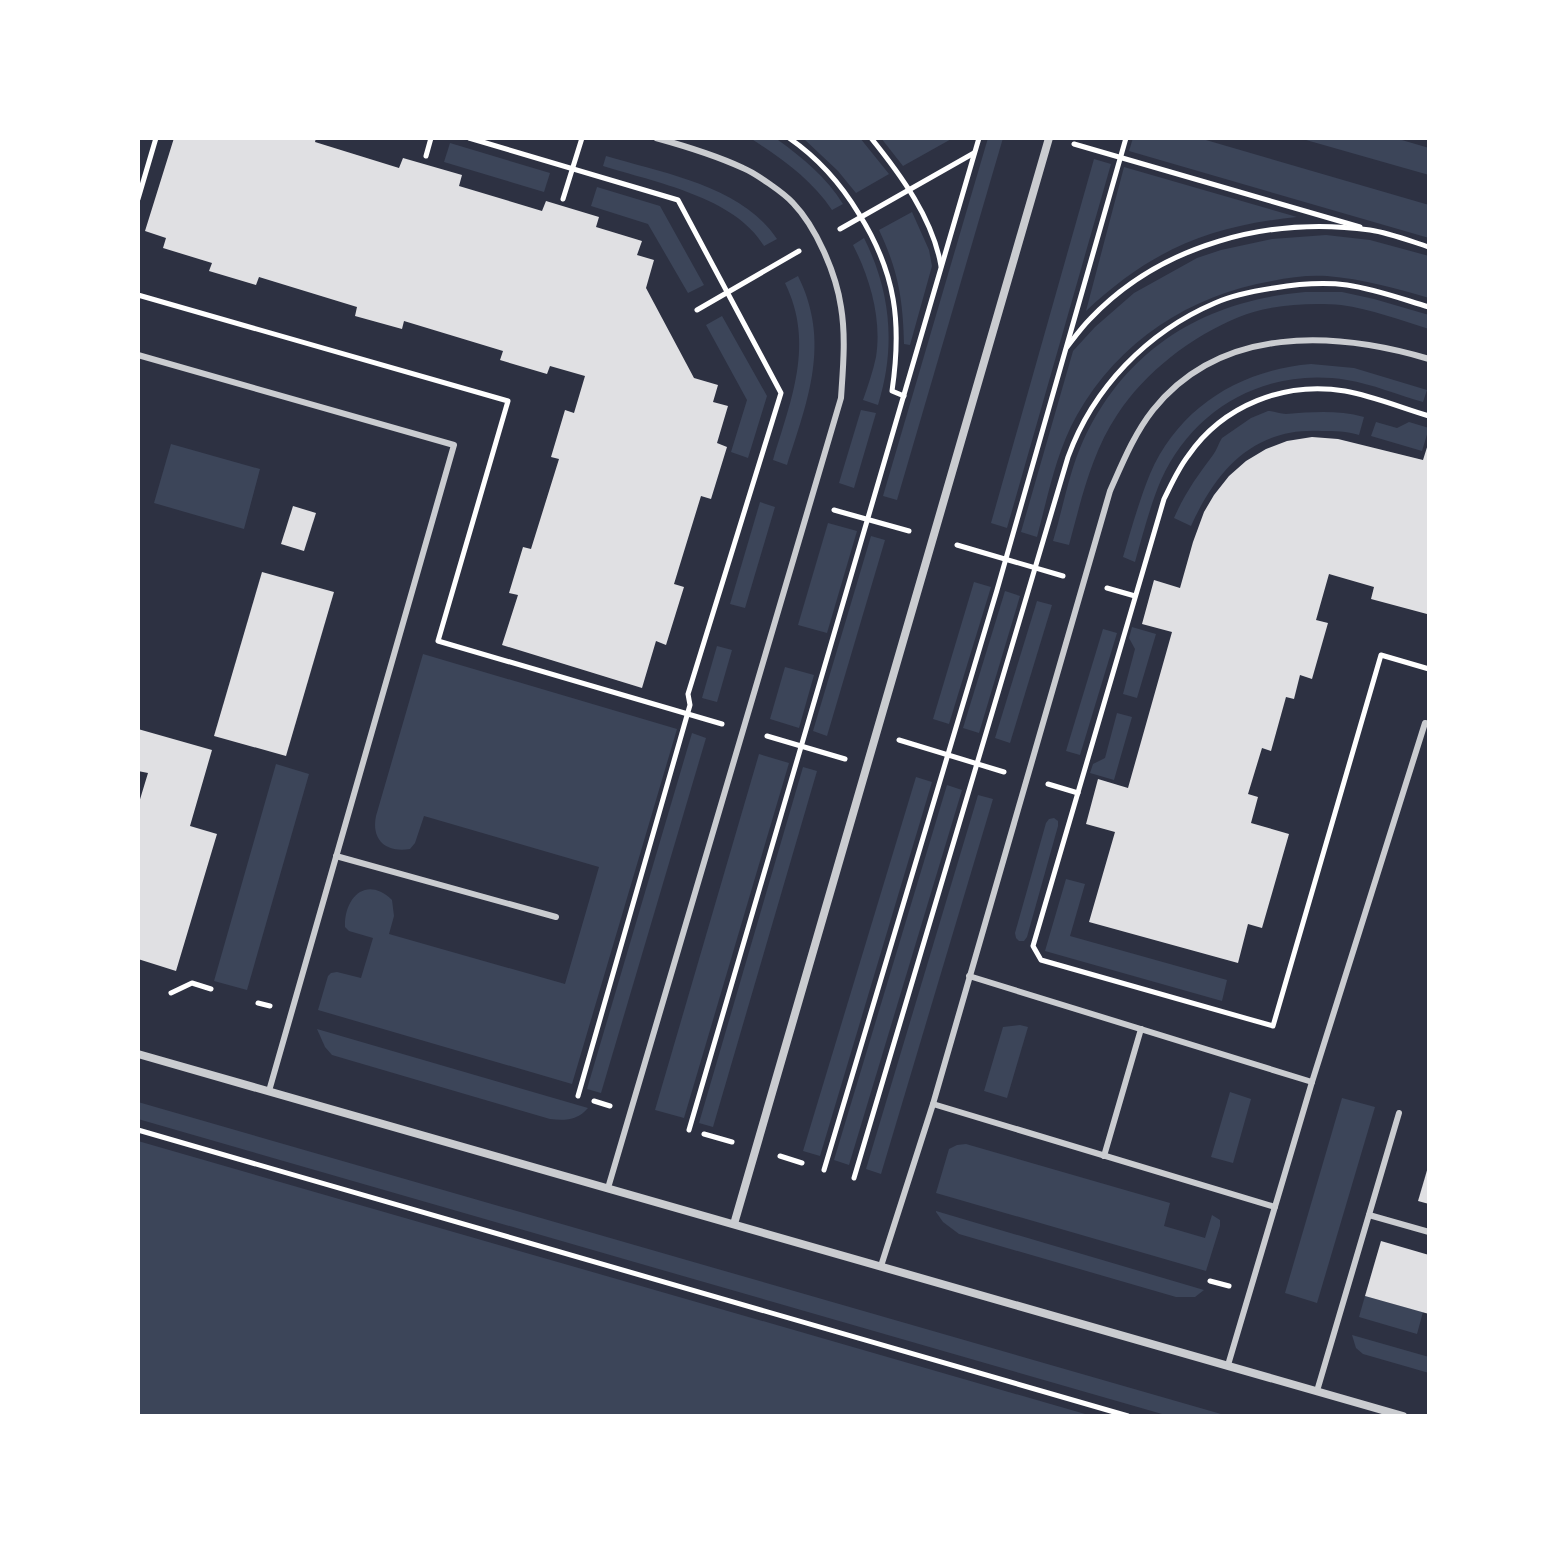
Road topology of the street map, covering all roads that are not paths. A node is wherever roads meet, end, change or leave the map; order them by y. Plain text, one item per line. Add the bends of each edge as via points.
1 (656, 138) edge
2 (1049, 138) edge
3 (138, 355) edge
4 (1429, 359) edge
5 (1429, 724) edge
6 (336, 856) junction
7 (556, 917) dead end
8 (969, 976) junction
9 (1141, 1029) junction
10 (138, 1054) edge
11 (1312, 1082) junction
12 (269, 1091) junction
13 (933, 1104) junction
14 (1399, 1113) dead end
15 (1104, 1156) junction
16 (608, 1188) junction
17 (1275, 1207) junction
18 (1369, 1215) junction
19 (734, 1224) junction
20 (1429, 1232) edge
21 (881, 1266) junction
22 (1228, 1365) junction
23 (1317, 1391) junction
24 (1403, 1416) edge

1 - 16 lane via 745,169 792,202 828,261 841,306 844,348 841,398
2 - 19 street
3 - 6 lane via 454,445
4 - 8 lane via 1343,341 1296,339 1252,346 1214,361 1154,409 1110,491
5 - 11 lane via 1425,723
6 - 7 lane
6 - 12 lane
8 - 9 lane
8 - 13 lane
9 - 11 lane
9 - 15 lane
10 - 12 street
11 - 17 lane
12 - 16 street
13 - 15 lane
13 - 21 lane
14 - 18 lane
15 - 17 lane
16 - 19 street
17 - 22 lane
18 - 20 lane
18 - 23 lane
19 - 21 street
21 - 22 street
22 - 23 street
23 - 24 street

